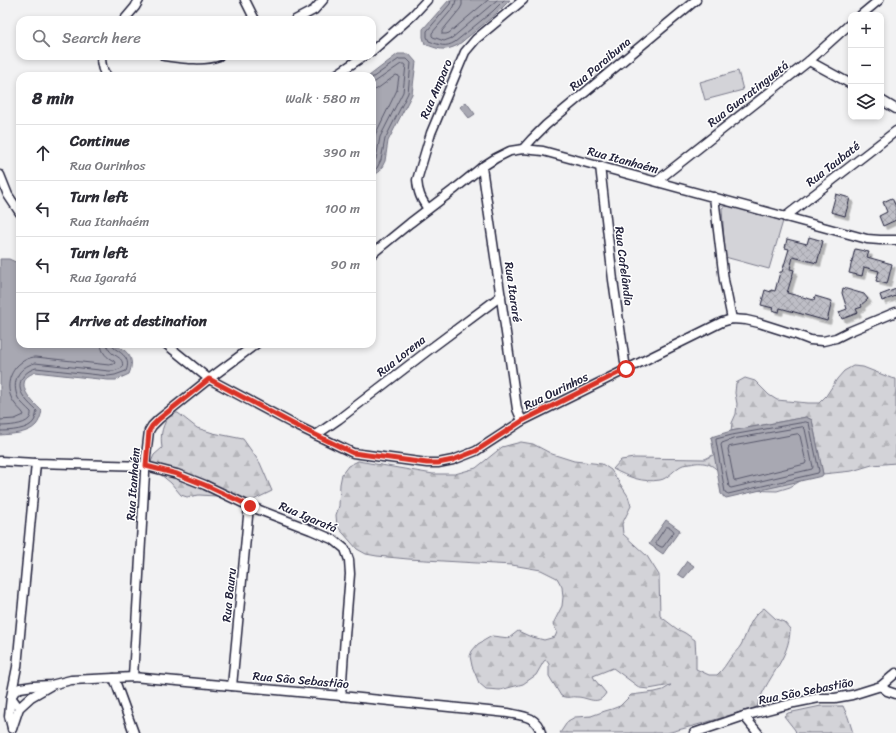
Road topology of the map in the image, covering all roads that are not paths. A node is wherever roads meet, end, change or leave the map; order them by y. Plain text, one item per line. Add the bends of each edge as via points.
1 (139, 0) edge
2 (245, 0) edge
3 (323, 0) edge
4 (427, 0) edge
5 (523, 0) edge
6 (696, 0) edge
7 (879, 0) edge
8 (865, 12) edge
9 (127, 16) edge
10 (253, 16) edge
11 (303, 16) edge
12 (848, 26) edge
13 (376, 47) edge
14 (101, 60) edge
15 (358, 60) edge
16 (809, 61) junction
17 (104, 72) edge
18 (340, 72) edge
19 (848, 82) edge
20 (884, 102) edge
21 (896, 109) edge
22 (896, 131) edge
23 (523, 149) junction
24 (600, 166) junction
25 (482, 167) junction
26 (0, 175) edge
27 (657, 181) junction
28 (714, 197) junction
29 (16, 207) edge
30 (428, 209) junction
31 (785, 217) junction
32 (896, 240) edge
33 (376, 251) edge
34 (501, 296) junction
35 (896, 312) edge
36 (732, 319) junction
37 (171, 348) edge
38 (251, 348) edge
39 (626, 369) junction
40 (209, 379) junction
41 (522, 421) junction
42 (316, 435) junction
43 (0, 461) edge
44 (36, 463) junction
45 (146, 466) junction
46 (250, 506) junction
47 (896, 673) edge
48 (16, 676) junction
49 (132, 677) junction
50 (114, 678) junction
51 (51, 685) junction
52 (232, 686) junction
53 (881, 686) junction
54 (25, 687) junction
55 (896, 694) edge
56 (341, 696) junction
57 (12, 697) junction
58 (31, 697) junction
59 (20, 708) junction
60 (744, 716) junction
61 (12, 730) edge
62 (134, 733) edge
63 (541, 733) edge
64 (694, 733) edge
65 (758, 733) edge

1 - 9 street
2 - 10 street
3 - 11 street via 314,10
4 - 13 street
5 - 30 street, Rua Amparo via 476,39 465,52 457,69 431,133 417,180 420,196
6 - 23 street, Rua Paraibuna via 546,125
7 - 8 street
12 - 16 street, Rua Guaratinguetá
14 - 17 street
15 - 18 street
16 - 19 street
16 - 27 street, Rua Guaratinguetá
20 - 21 street
22 - 31 street, Rua Taubaté
23 - 24 street, Rua Itanhaém via 543,151
23 - 25 street, Rua Itanhaém via 510,151
24 - 27 street, Rua Itanhaém
24 - 39 street, Rua Cafelândia via 612,280
25 - 30 street, Rua Itanhaém
25 - 34 street, Rua Itararé
26 - 29 street
27 - 28 street, Rua Itanhaém
28 - 31 street, Rua Itanhaém
28 - 36 street via 724,280
30 - 33 street, Rua Itanhaém
31 - 32 street, Rua Itanhaém via 867,239
34 - 41 street, Rua Itararé via 517,409
34 - 42 street, Rua Lorena
35 - 36 street, Rua Ourinhos via 836,338 823,341 810,340 753,321
36 - 39 street, Rua Ourinhos via 710,327
37 - 40 street, Rua Ourinhos
38 - 40 street, Rua Itanhaém
39 - 41 street, Rua Ourinhos
40 - 42 street, Rua Ourinhos
40 - 45 street, Rua Itanhaém via 152,426 149,431
41 - 42 street, Rua Ourinhos via 476,451 438,463 353,453
43 - 44 street, Rua Igaratá
44 - 45 street, Rua Igaratá
44 - 48 street, Rua São Sebastião
45 - 46 street, Rua Igaratá via 177,474
45 - 49 street, Rua Itanhaém
46 - 52 street, Rua Bauru
46 - 56 street, Rua Igaratá via 317,532 334,540 344,549 349,560 350,574
47 - 53 street, Rua São Sebastião
48 - 54 street
48 - 57 street, Rua São Sebastião
49 - 50 street, Rua São Sebastião
49 - 52 street, Rua São Sebastião
50 - 51 street, Rua São Sebastião via 70,680
50 - 62 street
51 - 54 street, Rua São Sebastião
51 - 58 street, Rua São Sebastião
52 - 56 street, Rua São Sebastião
53 - 55 street
53 - 60 street, Rua São Sebastião via 852,695 819,698
54 - 57 street via 17,689
54 - 58 street
56 - 63 street, Rua São Sebastião via 514,714 536,722
57 - 59 street
57 - 61 street, Rua São Sebastião via 9,716
58 - 59 street, Rua São Sebastião
59 - 61 street, Rua São Sebastião
60 - 64 street, Rua São Sebastião
60 - 65 street

